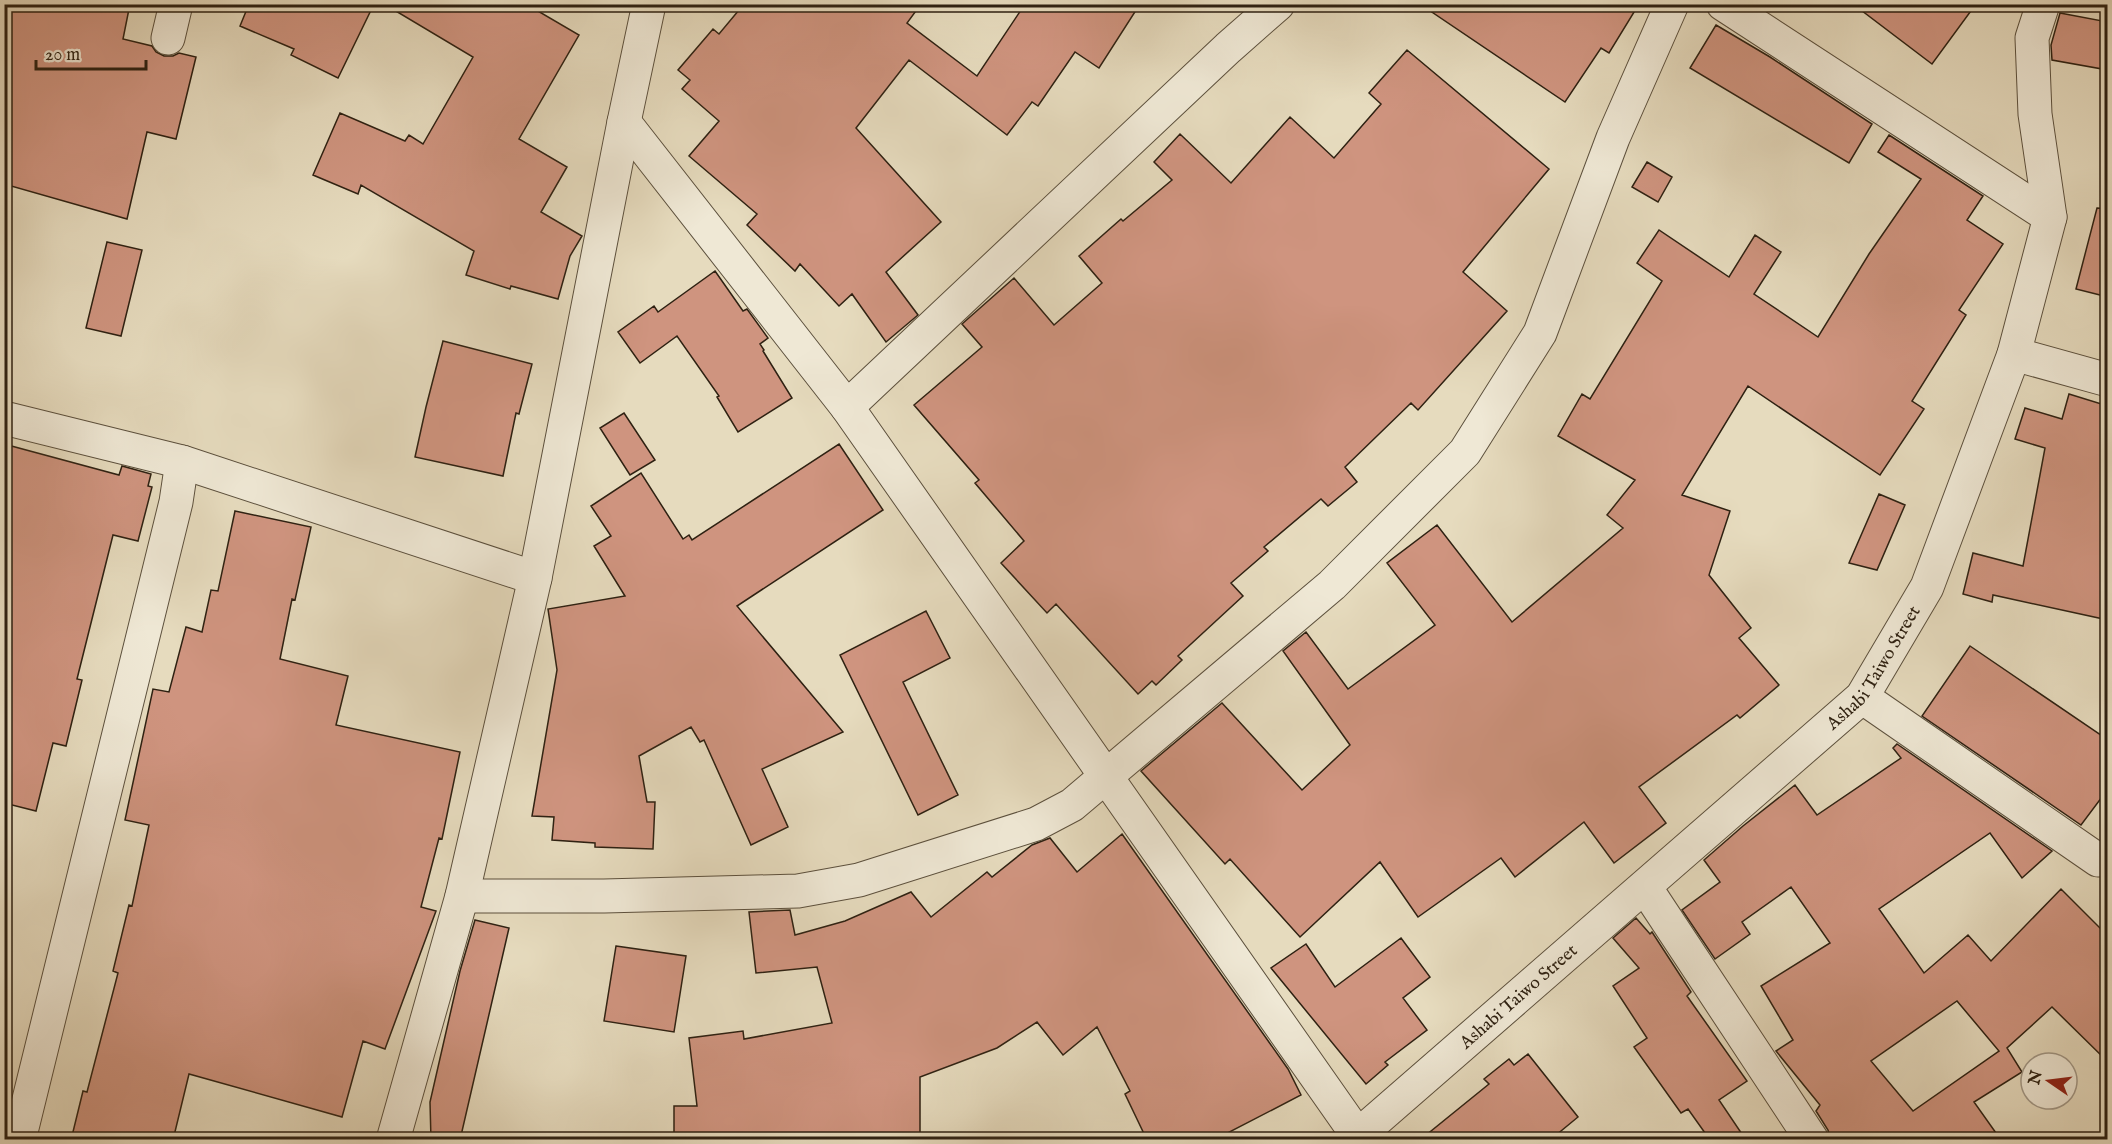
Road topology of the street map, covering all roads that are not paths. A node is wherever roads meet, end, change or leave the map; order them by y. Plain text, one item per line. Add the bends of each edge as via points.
1 (176, 4) edge
2 (649, 4) edge
3 (1278, 4) edge
4 (1672, 4) edge
5 (1723, 4) edge
6 (2043, 4) edge
7 (168, 38) dead end
8 (624, 122) junction
9 (2050, 217) junction
10 (2014, 354) junction
11 (2108, 380) edge
12 (847, 407) junction
13 (4, 418) edge
14 (182, 462) junction
15 (535, 578) junction
16 (1862, 697) junction
17 (1106, 775) junction
18 (2098, 860) dead end
19 (1645, 887) junction
20 (462, 896) junction
21 (1356, 1138) edge
22 (19, 1140) edge
23 (393, 1140) edge
24 (1812, 1140) edge

1 - 7 street
2 - 8 street
3 - 12 street
4 - 17 street via 1613,138 1540,333 1465,452 1332,585
5 - 9 street
6 - 9 street, Ashabi Taiwo Street via 2032,38 2035,114
8 - 12 street
8 - 15 street
9 - 10 street, Ashabi Taiwo Street
10 - 11 street
10 - 16 street, Ashabi Taiwo Street via 1927,587
12 - 17 street
13 - 14 street
14 - 15 street
14 - 22 street via 176,502
15 - 20 street
16 - 18 street
16 - 19 street, Ashabi Taiwo Street
17 - 20 street via 1072,805 1036,824 859,880 798,891
17 - 21 street
19 - 21 street, Ashabi Taiwo Street
19 - 24 street
20 - 23 street

